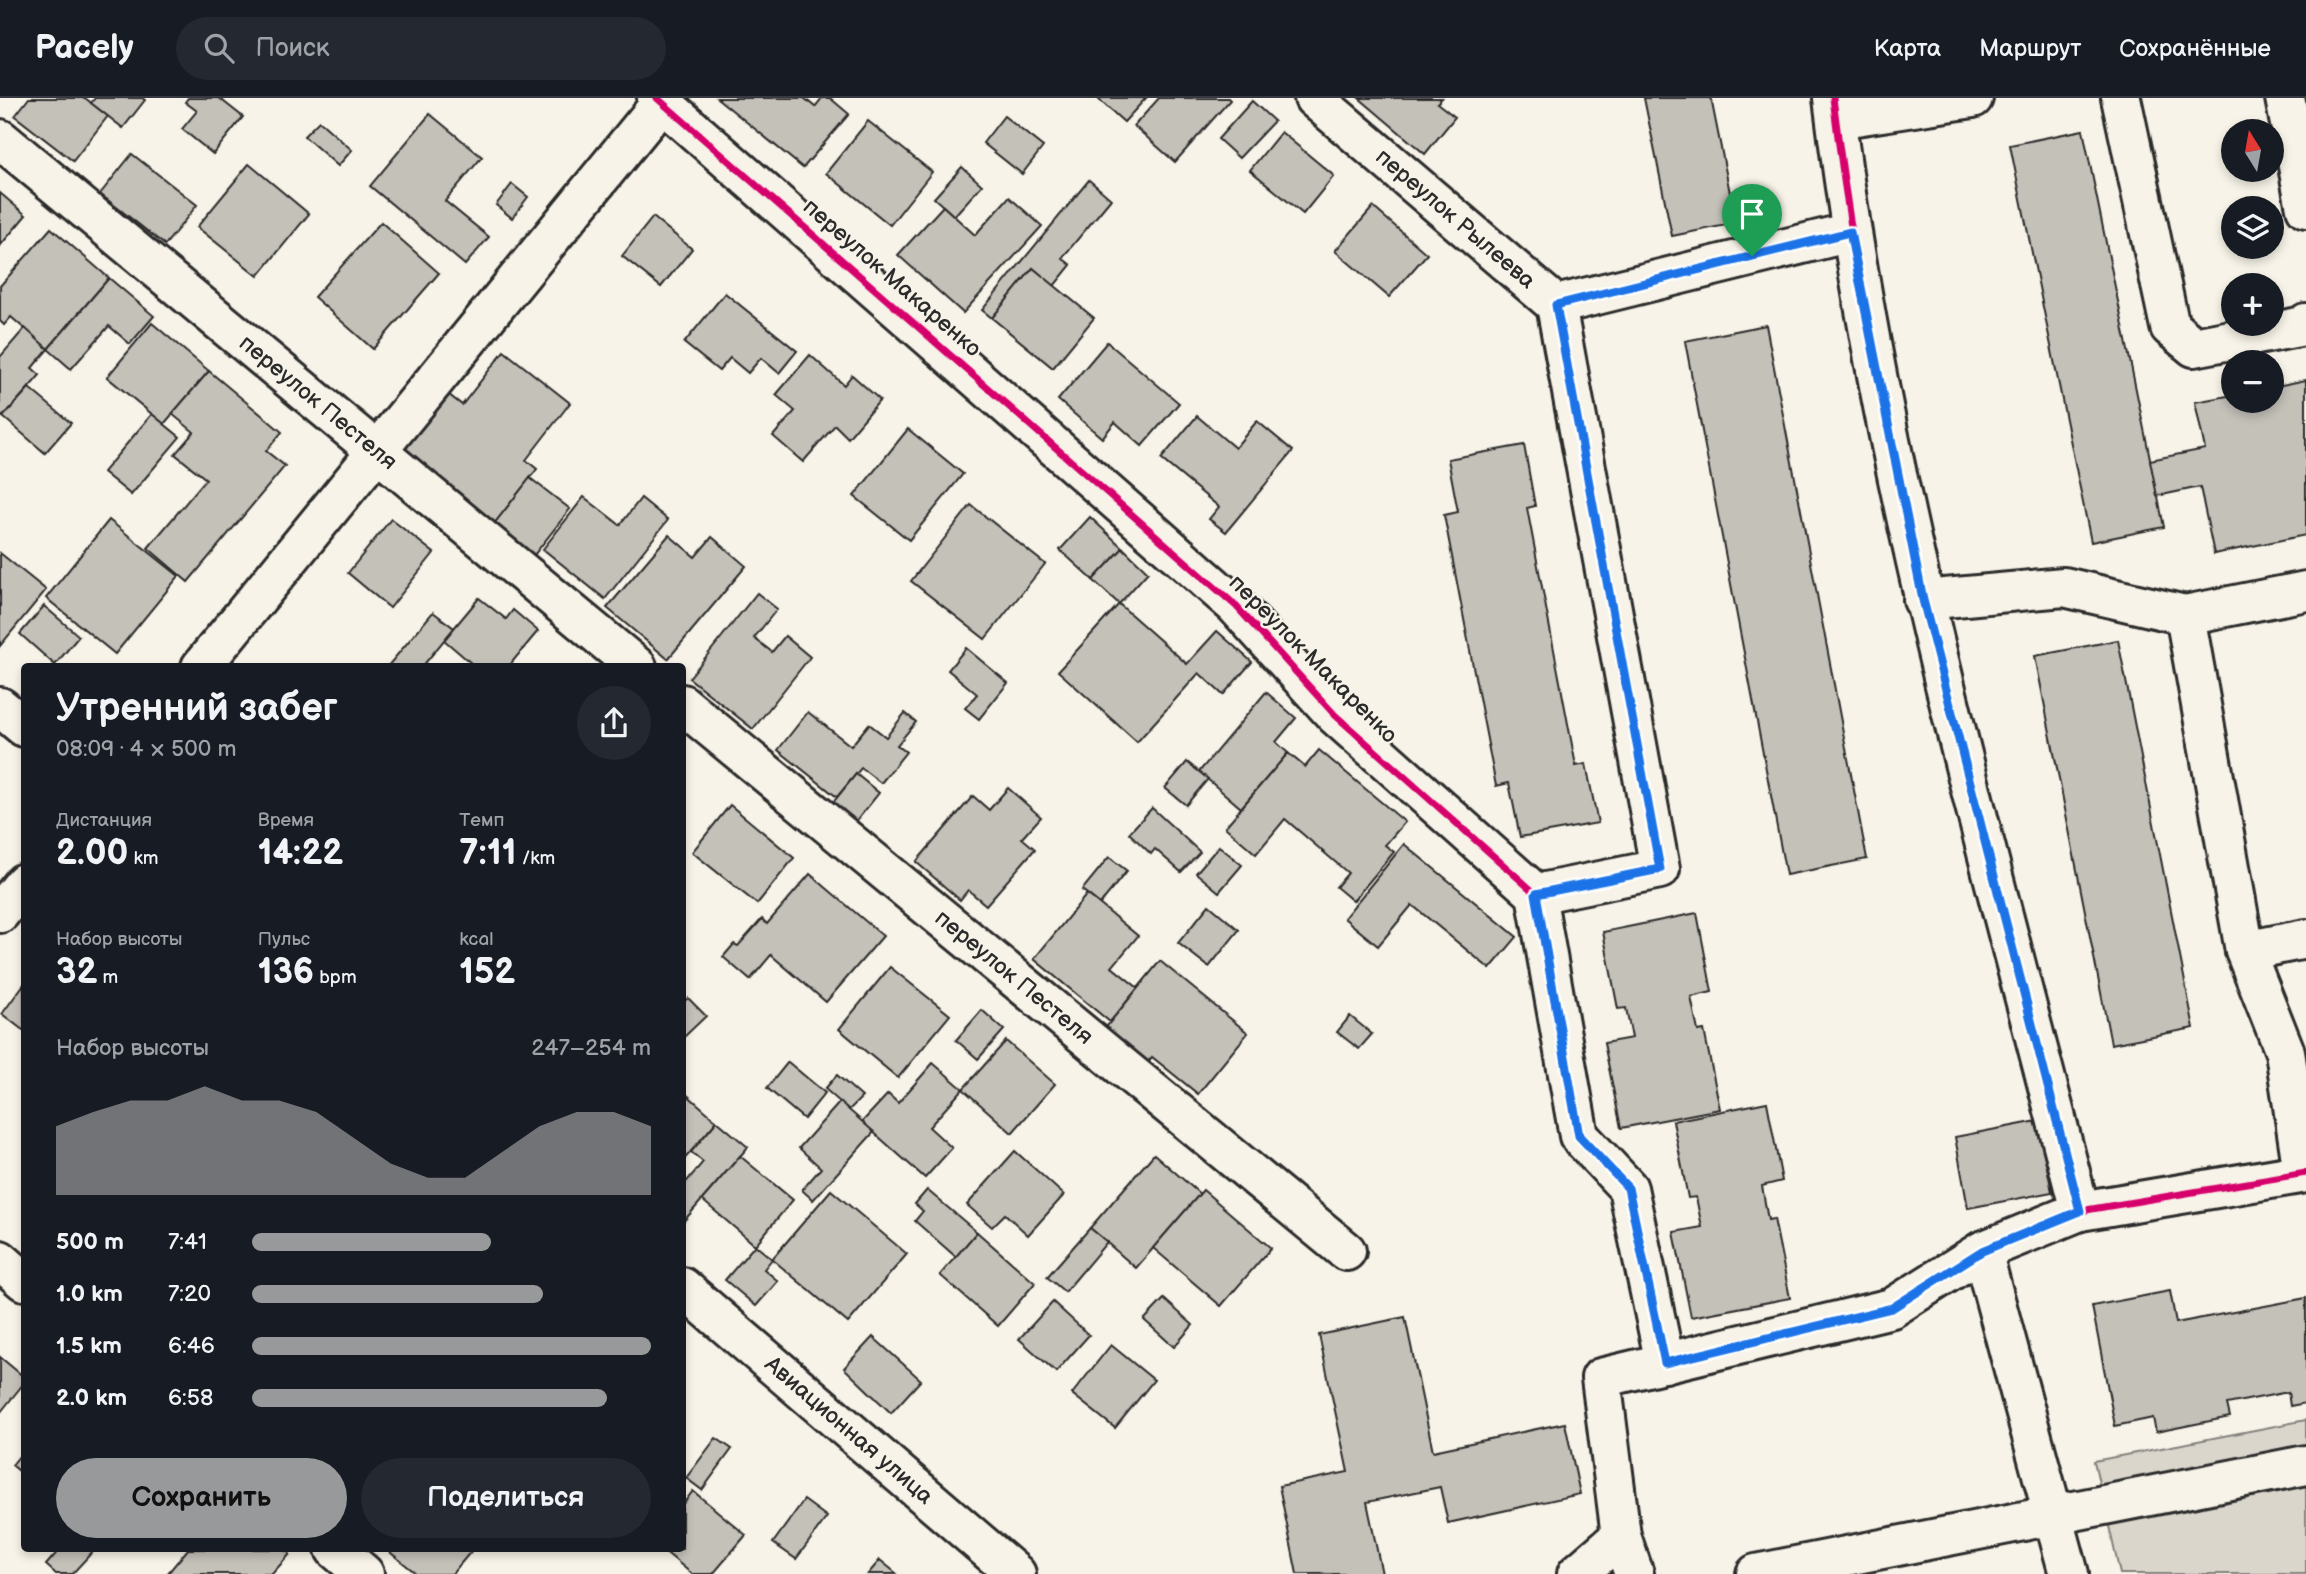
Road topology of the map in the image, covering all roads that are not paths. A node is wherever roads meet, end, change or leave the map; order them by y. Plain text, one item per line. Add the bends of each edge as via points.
1 (1314, 98) edge
2 (1973, 98) edge
3 (2121, 98) edge
4 (2284, 98) edge
5 (661, 99) edge
6 (1835, 109) edge
7 (0, 139) edge
8 (2306, 208) edge
9 (1850, 232) junction
10 (1556, 305) junction
11 (2306, 323) edge
12 (376, 452) junction
13 (2306, 591) edge
14 (1923, 600) junction
15 (2185, 615) junction
16 (204, 663) edge
17 (632, 663) edge
18 (0, 707) edge
19 (686, 707) edge
20 (21, 724) edge
21 (21, 887) edge
22 (1536, 894) junction
23 (0, 913) edge
24 (2306, 939) edge
25 (2245, 951) junction
26 (2305, 1173) edge
27 (2080, 1211) junction
28 (1346, 1251) dead end
29 (1982, 1251) junction
30 (0, 1260) edge
31 (21, 1278) edge
32 (686, 1290) edge
33 (1665, 1363) junction
34 (2306, 1465) edge
35 (2055, 1517) junction
36 (1620, 1536) junction
37 (338, 1552) edge
38 (364, 1574) edge
39 (1016, 1574) edge
40 (1577, 1574) edge
41 (1634, 1574) edge
42 (1756, 1574) edge
43 (2069, 1574) edge

1 - 10 street, переулок Рылеева
2 - 6 street
3 - 11 street via 2170,327 2194,348
4 - 8 street
5 - 12 street
5 - 22 street, переулок Макаренко via 1235,605 1335,715
6 - 9 street
7 - 12 street, переулок Пестеля
9 - 10 street, переулок Рылеева
9 - 14 street
10 - 22 street via 1660,869
12 - 16 street
12 - 17 street, переулок Пестеля
13 - 15 street
14 - 15 street via 2064,587
14 - 27 street
15 - 25 street
18 - 20 street
19 - 28 street, переулок Пестеля
21 - 23 street
22 - 33 street via 1579,1136 1628,1188
24 - 25 street
25 - 26 street via 2286,1052
26 - 27 street
27 - 29 street
29 - 33 street via 1892,1308
29 - 35 street
30 - 31 street
32 - 39 street, Авиационная улица
33 - 36 street via 1601,1378
34 - 35 street
35 - 42 street
35 - 43 street
36 - 40 street
36 - 41 street
37 - 38 street

